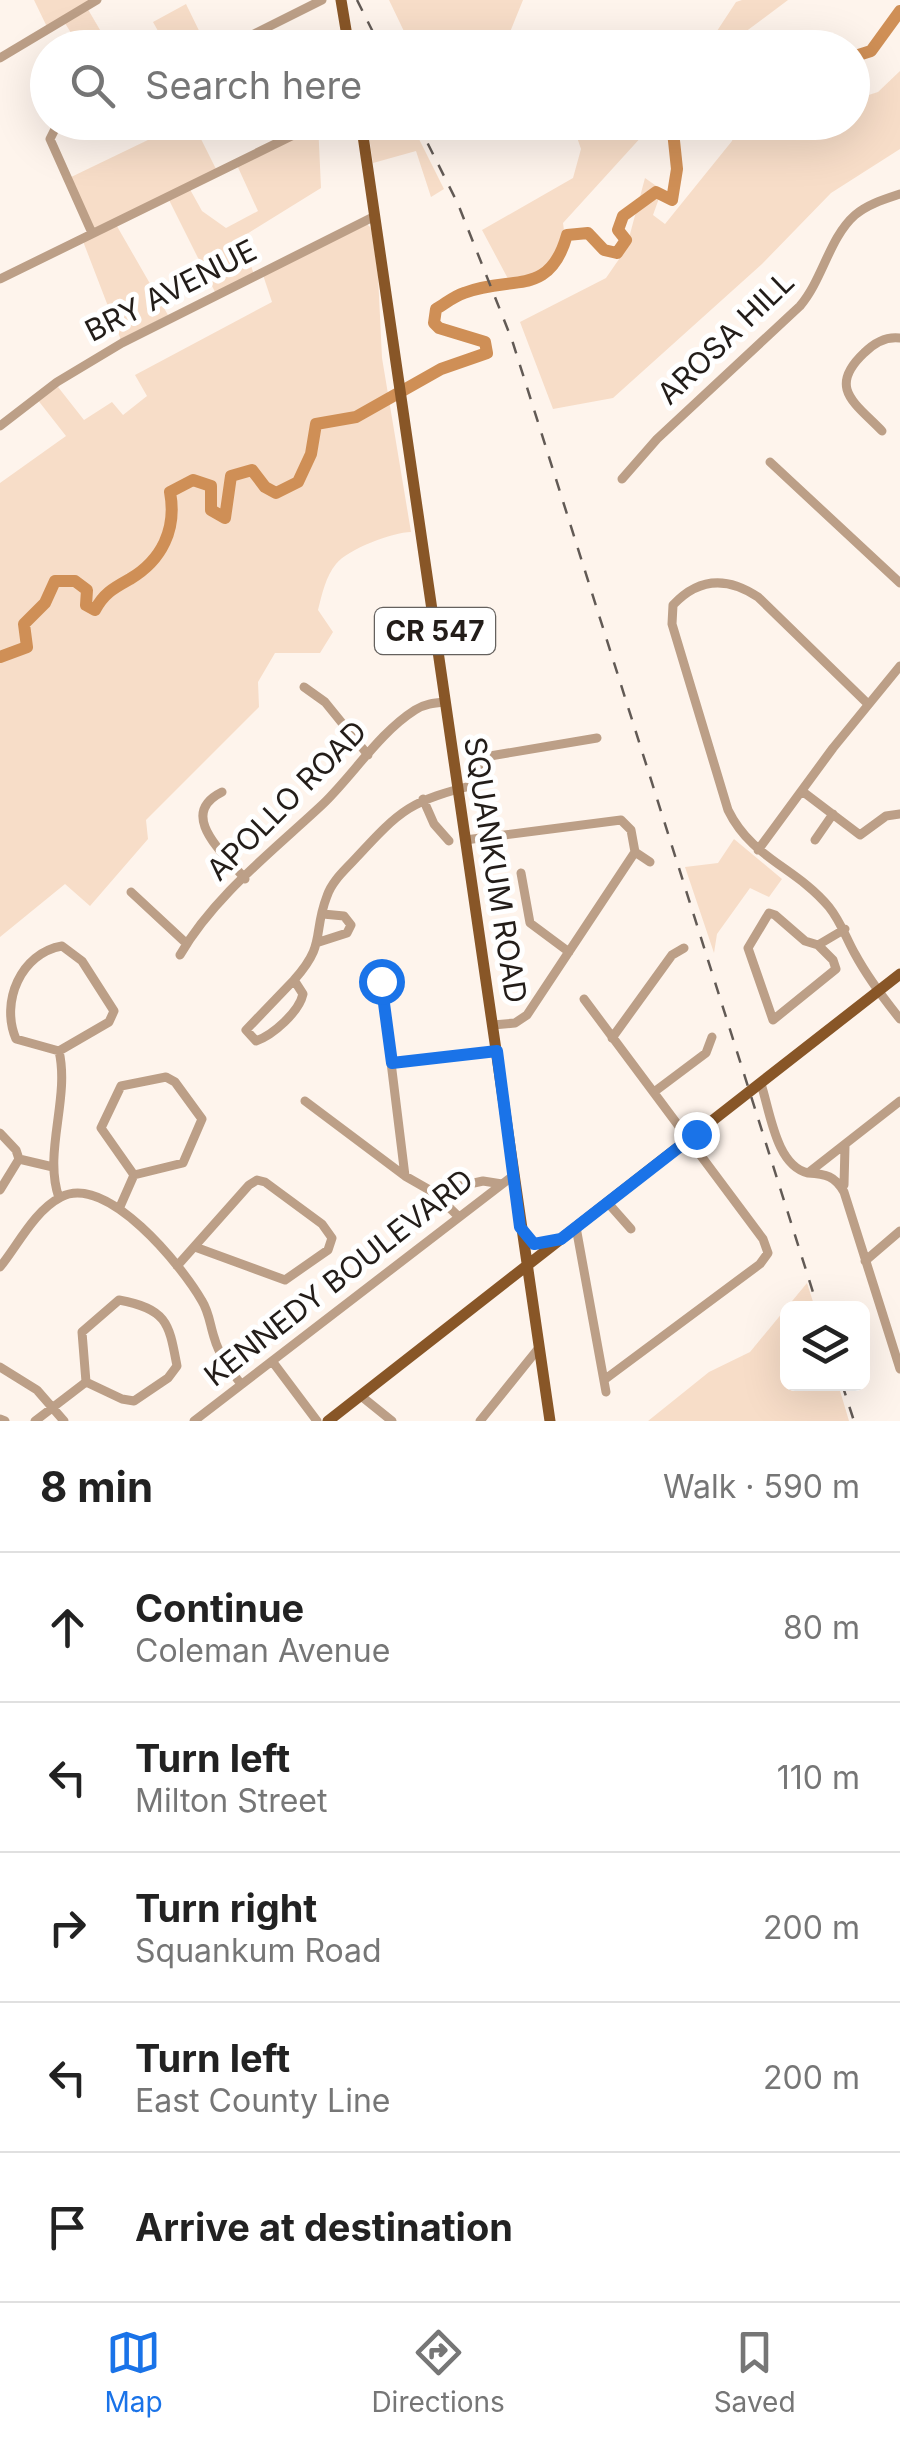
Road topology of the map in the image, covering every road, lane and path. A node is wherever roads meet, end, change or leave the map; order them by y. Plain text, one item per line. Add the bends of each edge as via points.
1 (97, 0) edge
2 (341, 0) edge
3 (320, 1) edge
4 (47, 30) edge
5 (262, 30) edge
6 (347, 30) edge
7 (30, 40) edge
8 (0, 58) edge
9 (50, 140) edge
10 (283, 140) edge
11 (364, 140) edge
12 (900, 194) edge
13 (375, 216) junction
14 (92, 233) junction
15 (0, 279) edge
16 (900, 338) edge
17 (0, 426) edge
18 (882, 431) dead end
19 (770, 462) dead end
20 (622, 479) dead end
21 (900, 583) edge
22 (900, 666) edge
23 (304, 687) dead end
24 (444, 702) junction
25 (868, 704) junction
26 (596, 738) dead end
27 (368, 754) junction
28 (457, 789) junction
29 (802, 791) junction
30 (222, 792) dead end
31 (423, 799) junction
32 (833, 814) junction
33 (900, 814) edge
34 (464, 840) junction
35 (816, 840) dead end
36 (449, 841) dead end
37 (758, 850) junction
38 (634, 852) junction
39 (650, 862) dead end
40 (522, 873) dead end
41 (245, 879) junction
42 (131, 892) dead end
43 (323, 914) junction
44 (844, 929) junction
45 (319, 942) junction
46 (187, 944) junction
47 (818, 944) junction
48 (684, 948) dead end
49 (569, 952) junction
50 (180, 955) dead end
51 (900, 974) edge
52 (294, 980) junction
53 (381, 981) dead end
54 (878, 992) junction
55 (584, 999) dead end
56 (900, 1019) edge
57 (493, 1025) junction
58 (712, 1036) dead end
59 (612, 1038) junction
60 (59, 1051) junction
61 (497, 1051) junction
62 (392, 1063) junction
63 (761, 1084) junction
64 (654, 1092) junction
65 (305, 1101) dead end
66 (900, 1101) edge
67 (0, 1133) edge
68 (690, 1139) junction
69 (846, 1143) junction
70 (19, 1159) junction
71 (53, 1166) junction
72 (808, 1172) junction
73 (134, 1175) junction
74 (514, 1175) junction
75 (405, 1176) junction
76 (502, 1184) junction
77 (0, 1190) edge
78 (432, 1192) junction
79 (844, 1192) junction
80 (58, 1198) junction
81 (608, 1204) junction
82 (120, 1209) junction
83 (459, 1217) junction
84 (520, 1227) junction
85 (576, 1227) junction
86 (631, 1229) dead end
87 (900, 1232) edge
88 (561, 1239) junction
89 (194, 1247) junction
90 (865, 1261) junction
91 (0, 1266) edge
92 (177, 1266) junction
93 (526, 1266) junction
94 (538, 1349) junction
95 (272, 1361) junction
96 (0, 1367) edge
97 (900, 1367) edge
98 (604, 1380) junction
99 (86, 1382) junction
100 (241, 1384) junction
101 (606, 1392) dead end
102 (361, 1396) junction
103 (53, 1407) junction
104 (36, 1421) edge
105 (64, 1421) edge
106 (194, 1421) edge
107 (317, 1421) edge
108 (328, 1421) edge
109 (392, 1421) edge
110 (480, 1421) edge
111 (550, 1421) edge

1 - 4 street
2 - 6 main road
3 - 5 street
7 - 8 street
9 - 14 street
10 - 14 street
11 - 13 main road, CR 547
12 - 20 street, AROSA HILL via 855,215 800,306
13 - 17 street, BRY AVENUE via 122,342
13 - 24 main road, SQUANKUM ROAD / CR 547
14 - 15 street
16 - 18 street via 871,346 848,368 844,383
19 - 21 street
22 - 25 street
23 - 27 street
24 - 27 street, APOLLO ROAD via 416,709
24 - 28 main road, SQUANKUM ROAD / CR 547
25 - 29 street
25 - 37 street via 742,586 726,580 684,592 672,605 672,624 728,810
26 - 28 street via 490,756 480,782
27 - 41 street, APOLLO ROAD
28 - 31 street
28 - 34 main road, SQUANKUM ROAD / CR 547
29 - 32 street
29 - 37 street
30 - 41 street via 203,806 201,816
31 - 36 street
31 - 43 street via 397,815 335,881
32 - 33 street via 860,835
32 - 35 street
34 - 38 street via 621,820 631,830
34 - 57 main road, SQUANKUM ROAD / CR 547
37 - 44 street via 812,890
38 - 39 street
38 - 49 street
40 - 49 street via 530,923
41 - 46 street, APOLLO ROAD
42 - 46 street
43 - 45 street
43 - 45 street via 344,916 350,925 347,933
44 - 47 street
44 - 54 street
45 - 52 street
46 - 50 street, APOLLO ROAD
47 - 47 street via 769,914 755,934 748,948 774,1020 836,969
48 - 59 street via 672,954
49 - 57 street via 527,1014
51 - 54 main road
52 - 52 street via 246,1030 256,1041 301,1004
53 - 62 street
54 - 56 street
54 - 63 main road
55 - 59 street
57 - 61 main road, SQUANKUM ROAD / CR 547
58 - 64 street via 706,1052
59 - 64 street
60 - 60 street via 109,1022 114,1010 82,961 62,946 23,967 3,992 10,1033
60 - 71 street
61 - 62 street
61 - 74 main road, SQUANKUM ROAD / CR 547
62 - 75 street
63 - 68 main road
63 - 72 street via 784,1155
64 - 68 street
65 - 75 street
66 - 69 street
67 - 70 street
68 - 81 main road
68 - 98 street via 767,1249 760,1264
69 - 72 street
69 - 79 street
70 - 71 street
70 - 77 street
71 - 80 street
72 - 79 street via 827,1174
73 - 73 street via 184,1163 202,1118 171,1078 121,1086 102,1124 102,1134
73 - 82 street
74 - 76 street, KENNEDY BOULEVARD
74 - 84 main road, SQUANKUM ROAD / CR 547
75 - 78 street
76 - 78 street via 484,1181
76 - 83 street, KENNEDY BOULEVARD
78 - 83 street
79 - 90 street
80 - 82 street via 82,1194
80 - 91 street
81 - 85 main road
81 - 86 street
82 - 92 street
83 - 95 street, KENNEDY BOULEVARD
84 - 88 main road via 536,1244
84 - 93 main road, SQUANKUM ROAD / CR 547
85 - 88 main road
85 - 98 street
87 - 90 street
88 - 93 main road
89 - 89 street via 286,1280 328,1250 332,1238 257,1180
89 - 92 street
90 - 97 street
92 - 100 street via 205,1305 220,1352
93 - 94 main road, SQUANKUM ROAD / CR 547
93 - 102 main road
94 - 110 street
94 - 111 main road, SQUANKUM ROAD / CR 547
95 - 100 street, KENNEDY BOULEVARD
95 - 107 street
96 - 103 street
98 - 101 street
99 - 99 street via 134,1401 168,1378 177,1366 168,1322 125,1300 112,1303 82,1332
99 - 103 street
100 - 106 street, KENNEDY BOULEVARD
102 - 108 main road
102 - 109 street
103 - 104 street
103 - 105 street

